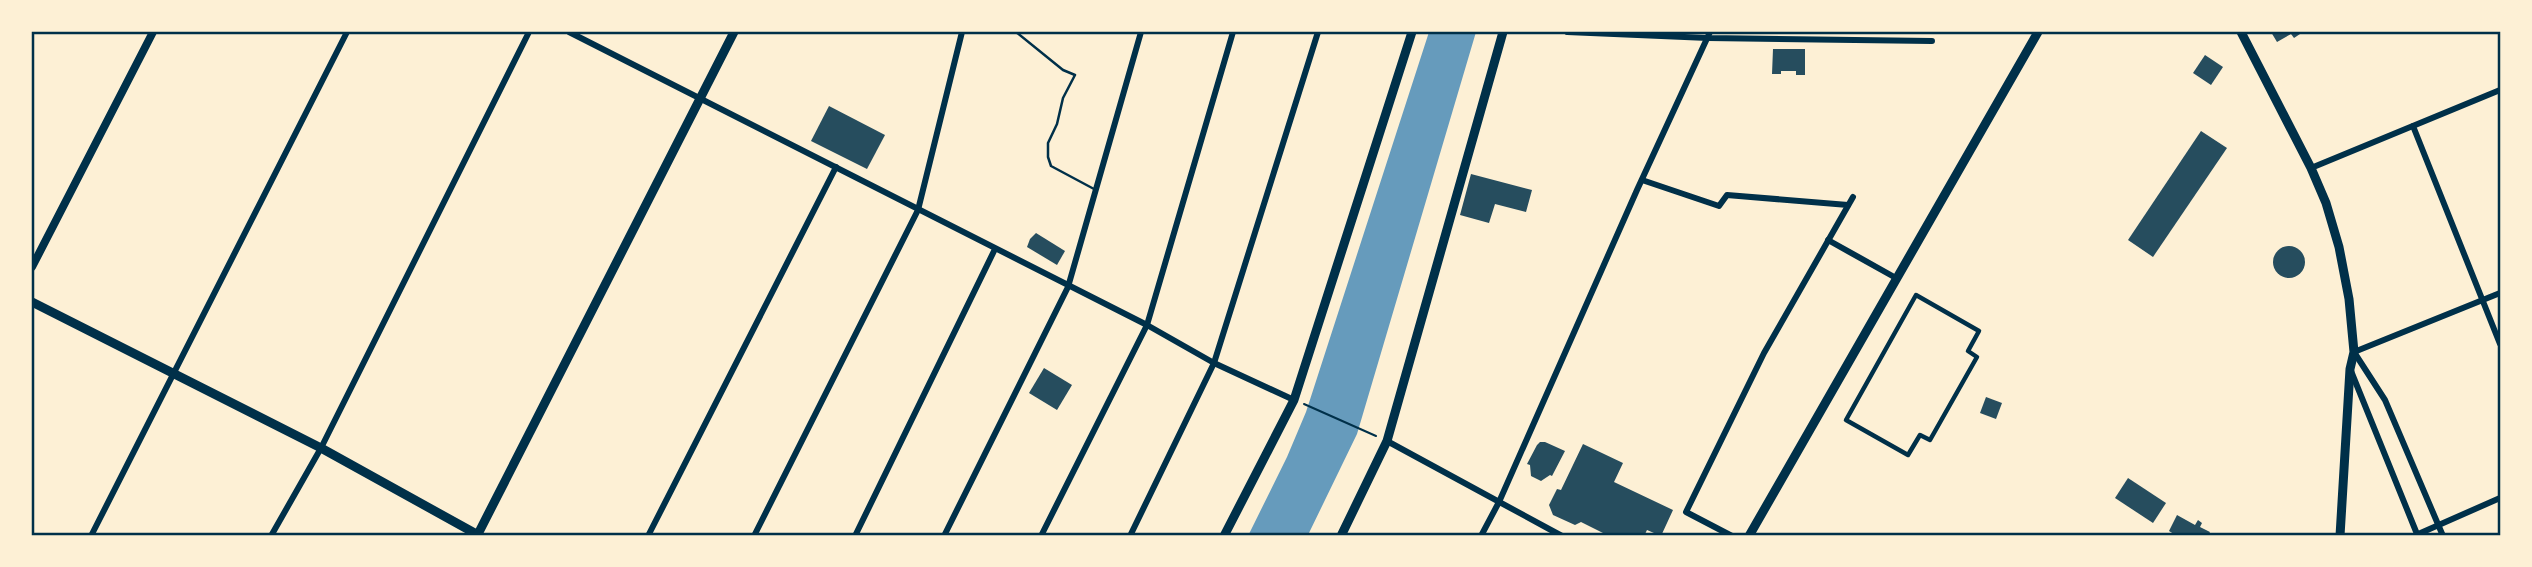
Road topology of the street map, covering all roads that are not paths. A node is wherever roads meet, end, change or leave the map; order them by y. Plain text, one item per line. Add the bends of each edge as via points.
1 (153, 32) edge
2 (346, 32) edge
3 (529, 32) edge
4 (569, 32) edge
5 (734, 32) edge
6 (962, 32) edge
7 (1016, 32) edge
8 (1141, 32) edge
9 (1233, 32) edge
10 (1318, 32) edge
11 (1412, 32) edge
12 (1503, 32) edge
13 (1567, 32) edge
14 (2038, 32) edge
15 (2241, 32) edge
16 (1709, 35) edge
17 (1932, 41) dead end
18 (2501, 90) edge
19 (702, 98) junction
20 (2413, 126) junction
21 (836, 167) junction
22 (2311, 168) junction
23 (1642, 180) junction
24 (1097, 191) junction
25 (1853, 197) dead end
26 (1848, 205) junction
27 (918, 210) junction
28 (1828, 240) junction
29 (995, 249) junction
30 (32, 267) edge
31 (1896, 278) junction
32 (1069, 287) junction
33 (2501, 293) edge
34 (2483, 300) junction
35 (32, 302) edge
36 (1147, 325) junction
37 (2501, 344) edge
38 (2354, 352) junction
39 (1214, 363) junction
40 (2350, 369) junction
41 (173, 375) junction
42 (1298, 401) junction
43 (1846, 420) joint
44 (1387, 441) junction
45 (321, 448) junction
46 (2501, 498) edge
47 (1499, 502) junction
48 (2439, 525) junction
49 (478, 535) edge
50 (2415, 535) edge
51 (91, 536) edge
52 (271, 536) edge
53 (648, 536) edge
54 (754, 536) edge
55 (855, 536) edge
56 (944, 536) edge
57 (1041, 536) edge
58 (1130, 536) edge
59 (1224, 536) edge
60 (1341, 536) edge
61 (1481, 536) edge
62 (1562, 536) edge
63 (1732, 536) edge
64 (1749, 536) edge
65 (2340, 536) edge
66 (2443, 536) edge

1 - 30 street
2 - 41 street
3 - 45 street
4 - 19 street
5 - 19 main road
6 - 27 street
7 - 24 lane via 1075,75 1048,143 1048,157 1051,166
8 - 24 street
9 - 36 street
10 - 39 street
11 - 42 main road
12 - 44 main road
13 - 16 street
14 - 31 main road
15 - 22 main road
16 - 17 street
16 - 23 street
18 - 20 street
19 - 21 street
19 - 49 main road
20 - 22 street
20 - 34 street
21 - 27 street
21 - 53 street
22 - 38 main road via 2339,247
23 - 26 street via 1720,206 1727,195
23 - 47 street
24 - 32 street
25 - 26 street
26 - 28 street
27 - 29 street
27 - 54 street
28 - 31 street
28 - 63 street via 1764,353 1686,512
29 - 32 street
29 - 55 street
31 - 64 main road
32 - 36 street
32 - 56 street
33 - 34 street
34 - 37 street
34 - 38 street
35 - 41 main road
36 - 39 street
36 - 57 street
38 - 40 main road
38 - 48 street via 2385,400
39 - 42 street
39 - 58 street
40 - 50 street
40 - 65 main road
41 - 45 main road
41 - 51 street
42 - 59 main road
43 - 43 street via 1916,295 1979,331 1968,351 1977,357 1930,440 1920,435 1908,455
44 - 47 street
44 - 60 main road
45 - 49 main road
45 - 52 street
46 - 48 street
47 - 61 street
47 - 62 street
48 - 50 street
48 - 66 street

